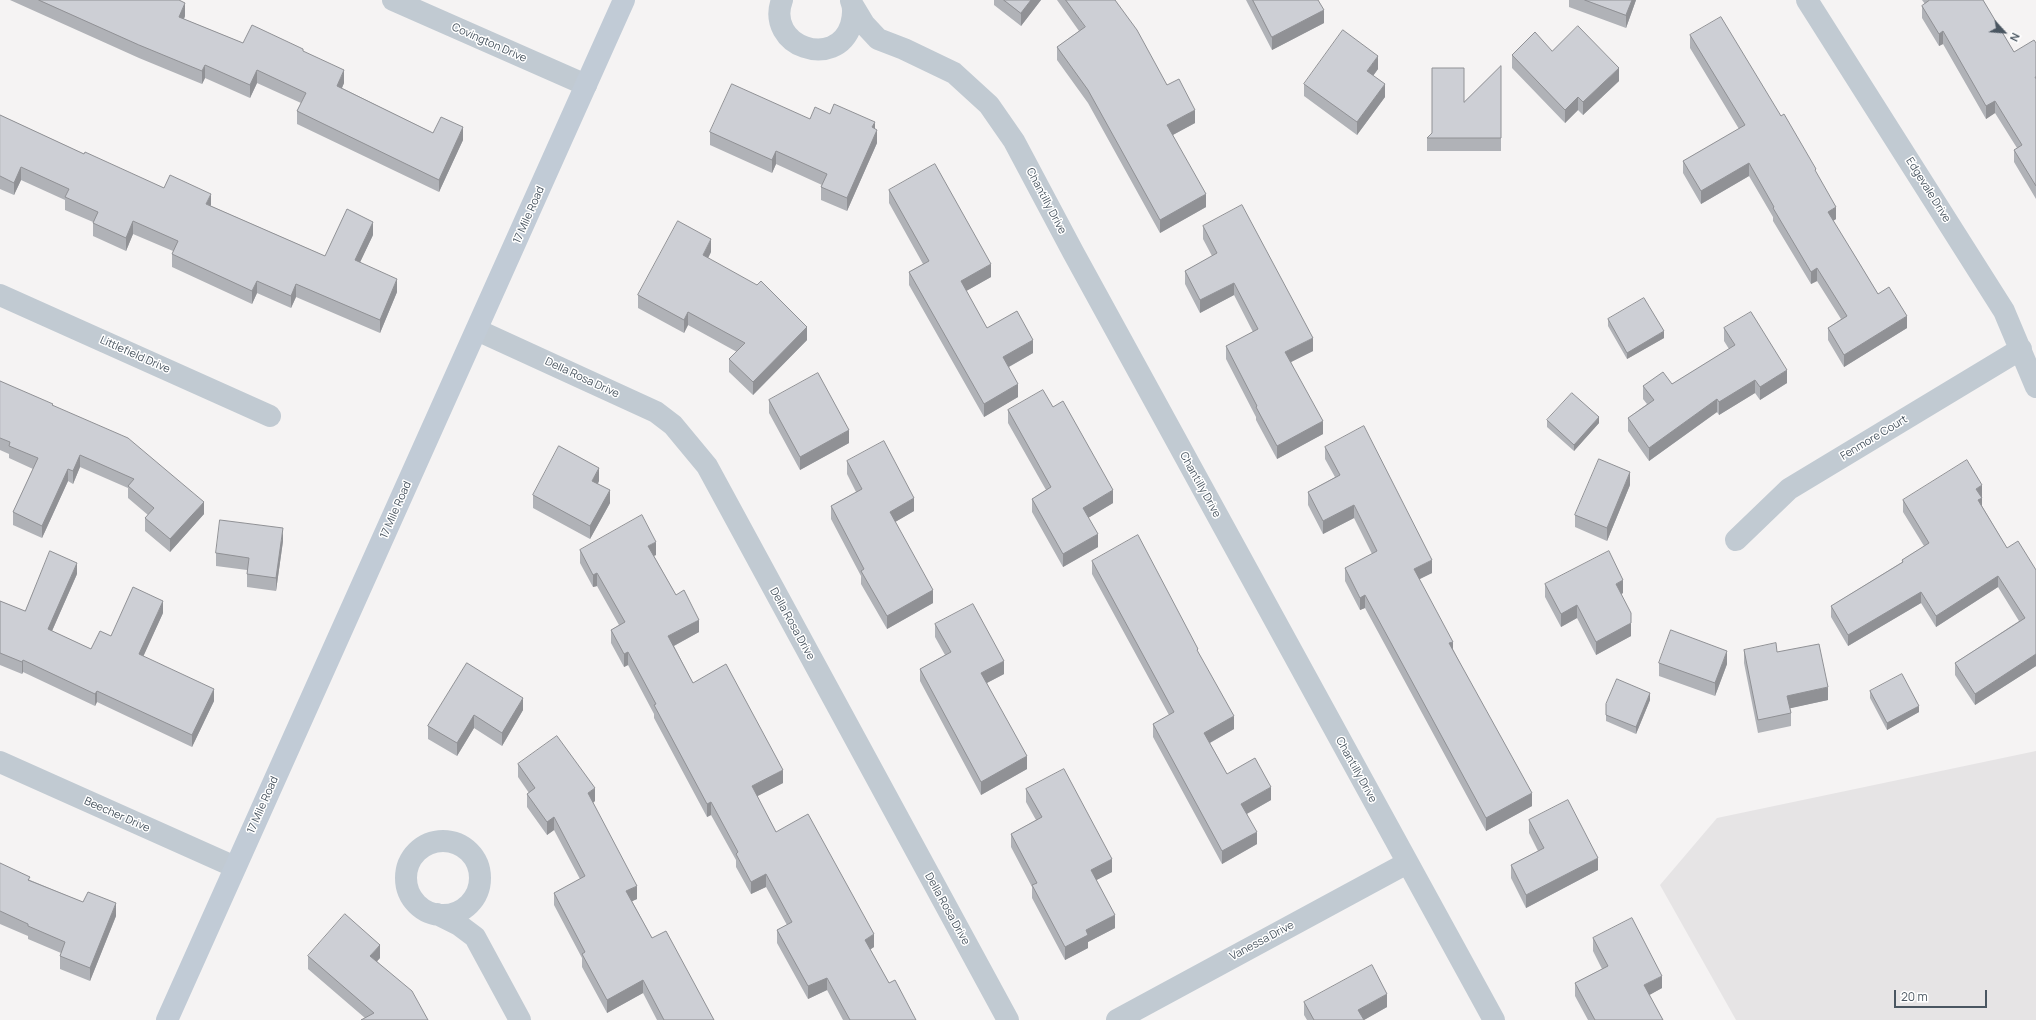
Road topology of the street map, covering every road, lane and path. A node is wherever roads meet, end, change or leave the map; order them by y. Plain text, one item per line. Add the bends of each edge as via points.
1 (393, 0) edge
2 (624, 0) edge
3 (782, 0) edge
4 (1807, 0) edge
5 (852, 2) edge
6 (878, 39) junction
7 (835, 45) junction
8 (586, 85) junction
9 (0, 295) edge
10 (477, 330) junction
11 (2021, 349) junction
12 (2036, 387) edge
13 (270, 416) dead end
14 (1736, 540) dead end
15 (0, 762) edge
16 (1407, 863) junction
17 (235, 867) junction
18 (477, 893) junction
19 (437, 914) junction
20 (475, 937) junction
21 (167, 1020) edge
22 (520, 1020) edge
23 (1008, 1020) edge
24 (1117, 1020) edge
25 (1494, 1020) edge

1 - 8 street, Covington Drive
2 - 8 street, 17 Mile Road
3 - 7 street via 780,18 783,30 790,39 812,50
4 - 11 street, Edgevale Drive via 2000,304
5 - 6 street, Chantilly Drive via 864,24
5 - 7 street via 854,16 850,27 844,38
6 - 7 street via 858,39
6 - 16 street, Chantilly Drive via 954,73 989,104 1014,141
8 - 10 street, 17 Mile Road
9 - 13 street, Littlefield Drive
10 - 17 street, 17 Mile Road
10 - 23 street, Della Rosa Drive via 656,412 673,425 706,466
11 - 12 street, Edgevale Drive
11 - 14 street, Fenmore Court via 1789,490
15 - 17 street, Beecher Drive
16 - 24 street, Vanessa Drive
16 - 25 street, Chantilly Drive
17 - 21 street, 17 Mile Road
18 - 19 street via 460,911
18 - 19 street via 480,869 466,848 455,842 443,840 430,843 420,849 412,859 407,870 406,882 416,903
18 - 20 street via 473,916
19 - 20 street via 459,924
20 - 22 street

